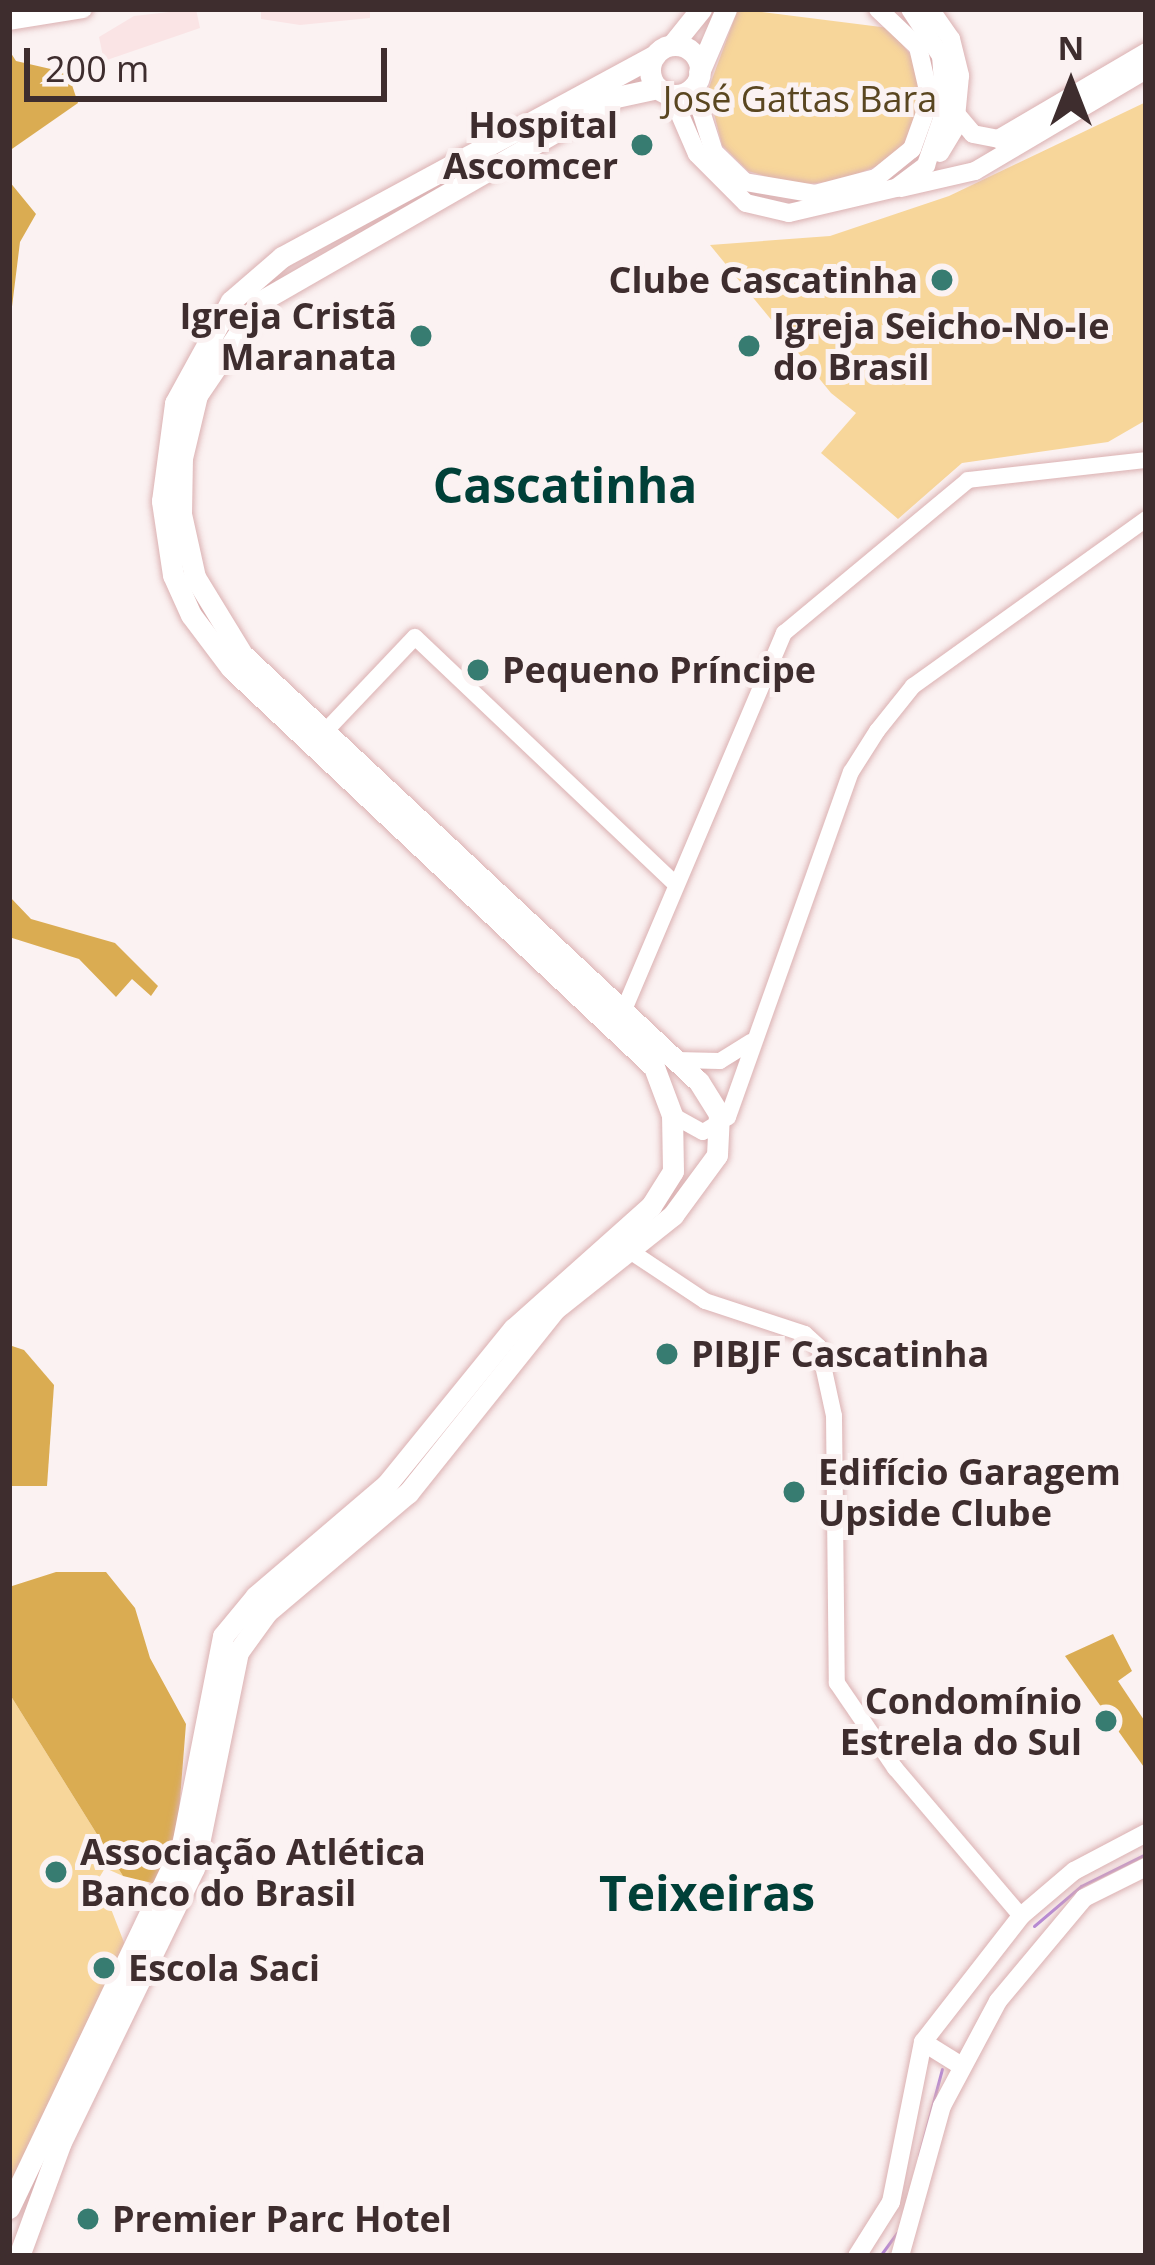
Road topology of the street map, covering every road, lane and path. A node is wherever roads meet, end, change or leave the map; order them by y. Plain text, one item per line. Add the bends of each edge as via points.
1 (21, 9) edge
2 (83, 9) edge
3 (701, 9) edge
4 (726, 9) edge
5 (878, 9) edge
6 (910, 9) edge
7 (930, 9) edge
8 (9, 17) edge
9 (663, 50) junction
10 (1146, 52) edge
11 (1146, 70) edge
12 (696, 79) junction
13 (664, 91) junction
14 (958, 116) junction
15 (926, 165) junction
16 (896, 188) junction
17 (1146, 460) edge
18 (1146, 519) edge
19 (319, 738) junction
20 (674, 882) junction
21 (622, 1012) junction
22 (755, 1037) junction
23 (676, 1060) junction
24 (672, 1122) junction
25 (720, 1125) junction
26 (636, 1258) junction
27 (1146, 1833) edge
28 (1146, 1867) edge
29 (1021, 1916) junction
30 (1030, 1955) junction
31 (975, 1983) junction
32 (978, 2034) junction
33 (923, 2042) junction
34 (960, 2065) junction
35 (9, 2208) edge
36 (19, 2256) edge
37 (857, 2256) edge
38 (900, 2256) edge

1 - 8 main road
2 - 8 main road
3 - 9 main road
4 - 12 main road
5 - 12 main road via 918,46 930,99 912,149 876,178 815,194 745,182 705,134
6 - 15 main road via 934,39 946,76 941,128
7 - 14 main road via 958,57
9 - 12 main road via 692,52
9 - 13 main road via 650,68
9 - 19 main road via 282,257 231,301 185,378 162,501 173,575 230,668
10 - 14 main road via 998,139 974,134
11 - 16 main road via 974,171
12 - 13 main road
13 - 16 main road via 697,154 746,203 789,213
13 - 19 main road via 616,97 286,284 245,316 210,368 182,458 188,558 242,654
14 - 15 main road via 944,149
15 - 16 main road
17 - 20 street via 968,480 891,541 776,645
18 - 22 street via 913,686 877,731 851,772
19 - 20 street via 415,637
19 - 21 main road
19 - 24 main road via 654,1067
20 - 21 street
21 - 23 main road
22 - 23 street via 731,1058
22 - 25 street
23 - 25 main road via 714,1104
24 - 25 street via 694,1132
24 - 26 main road via 676,1182 630,1236
24 - 35 main road via 673,1165 663,1192 513,1329 387,1484 256,1596 224,1636 182,1845
25 - 26 main road via 717,1155 701,1183
26 - 29 street via 705,1301 805,1334 818,1347 834,1416 837,1682 883,1752
26 - 36 main road via 555,1309 408,1493 268,1612 238,1652 194,1868 61,2142
27 - 29 main road via 1074,1871
28 - 30 main road via 1084,1898
29 - 30 main road
29 - 31 main road
30 - 32 main road
31 - 32 main road
31 - 33 main road
32 - 34 main road
33 - 34 main road
33 - 37 main road via 891,2202
34 - 38 main road

